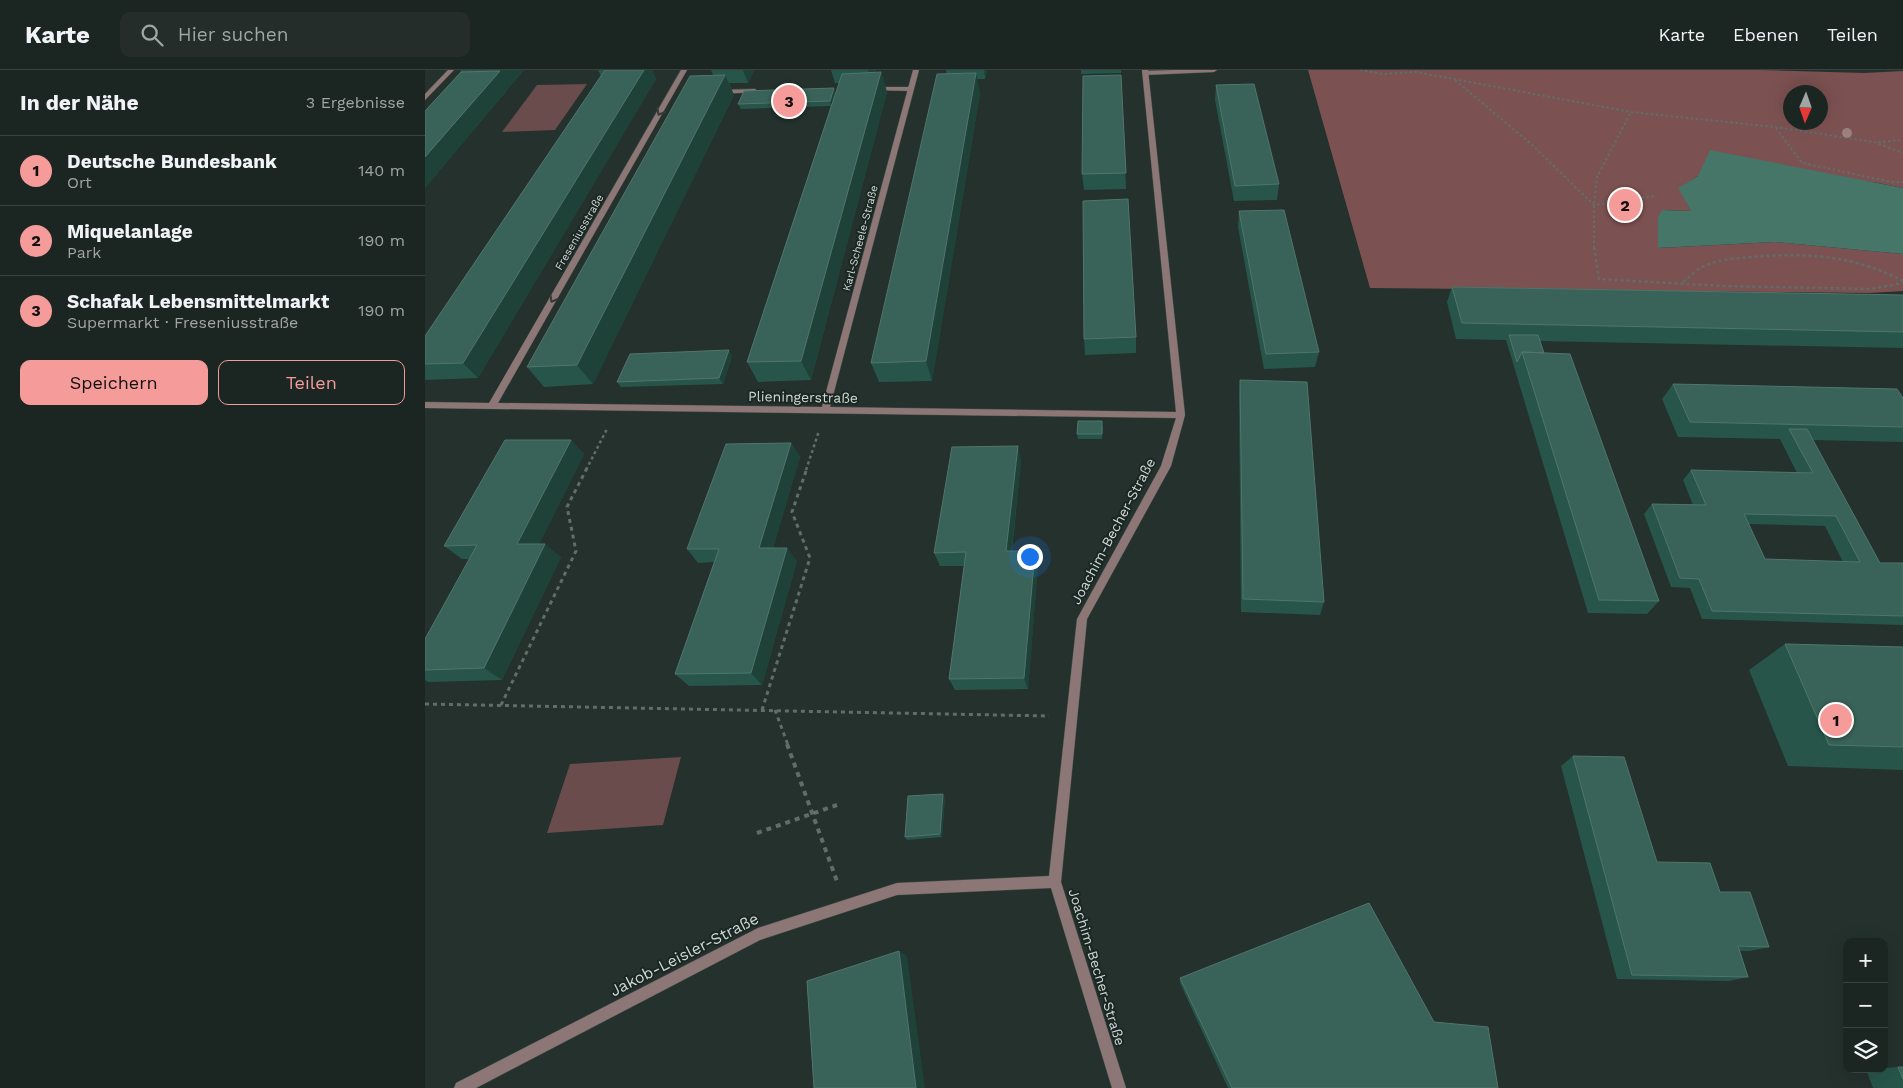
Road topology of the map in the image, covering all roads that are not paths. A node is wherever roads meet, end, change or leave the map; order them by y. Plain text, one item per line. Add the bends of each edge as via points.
1 (451, 70) edge
2 (684, 70) edge
3 (916, 70) edge
4 (1214, 70) edge
5 (1145, 72) edge
6 (864, 89) edge
7 (911, 89) junction
8 (767, 91) edge
9 (709, 92) edge
10 (671, 93) junction
11 (680, 93) edge
12 (425, 98) edge
13 (425, 405) edge
14 (492, 405) junction
15 (825, 411) junction
16 (1181, 415) junction
17 (1055, 882) junction
18 (461, 1088) edge
19 (1119, 1088) edge

1 - 12 street
2 - 10 street, Freseniusstraße
3 - 7 street, Karl-Scheele-Straße
4 - 5 street
5 - 16 street, Joachim-Becher-Straße
6 - 7 street
7 - 15 street, Karl-Scheele-Straße
8 - 9 street
10 - 11 street
10 -> 14 street, Freseniusstraße
13 - 14 street, Plieningerstraße
14 - 15 street, Plieningerstraße
15 - 16 street, Plieningerstraße
16 - 17 street, Joachim-Becher-Straße via 1166,466 1082,620
17 - 18 street, Jakob-Leisler-Straße via 897,889 758,934
17 - 19 street, Joachim-Becher-Straße

